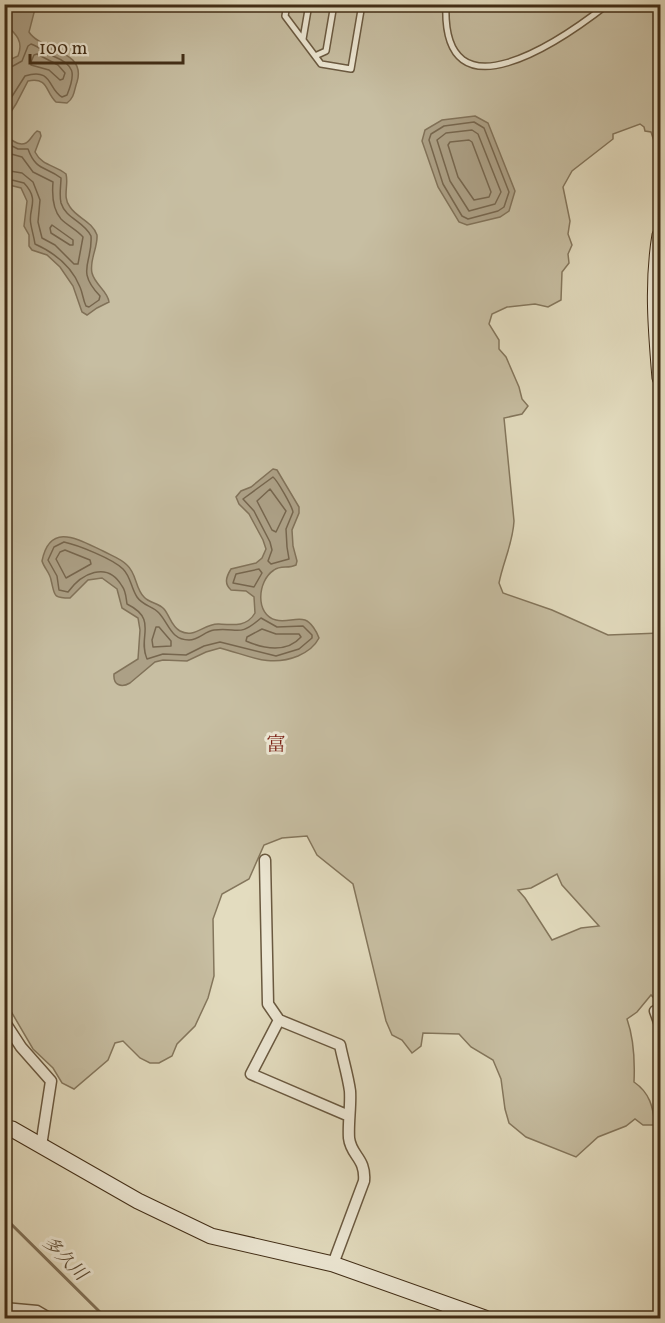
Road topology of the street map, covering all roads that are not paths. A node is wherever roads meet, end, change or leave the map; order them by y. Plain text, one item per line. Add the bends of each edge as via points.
1 (287, 4) edge
2 (309, 4) edge
3 (334, 4) edge
4 (362, 4) edge
5 (446, 4) edge
6 (608, 4) edge
7 (303, 39) junction
8 (315, 56) junction
9 (660, 235) edge
10 (660, 378) edge
11 (265, 860) dead end
12 (655, 1011) dead end
13 (279, 1020) junction
14 (4, 1021) edge
15 (660, 1024) edge
16 (349, 1116) junction
17 (4, 1127) edge
18 (41, 1146) junction
19 (333, 1264) junction
20 (4, 1308) edge
21 (447, 1313) edge
22 (49, 1318) edge
23 (485, 1318) edge

1 - 7 lane via 285,16
2 - 7 lane
3 - 8 lane via 326,51
4 - 8 lane via 351,69 321,64
5 - 6 lane via 444,21 456,54 486,68 530,54 566,36
7 - 8 lane
9 - 10 street via 654,282
11 - 13 street via 268,1004
12 - 15 street
13 - 16 street via 340,1045 350,1091
13 - 16 street via 251,1074
14 - 18 street via 51,1081
16 - 19 street via 349,1139 365,1171 364,1181
17 - 18 street
18 - 19 street via 138,1201 211,1236
19 - 21 street
20 - 22 street via 36,1311
21 - 23 street

